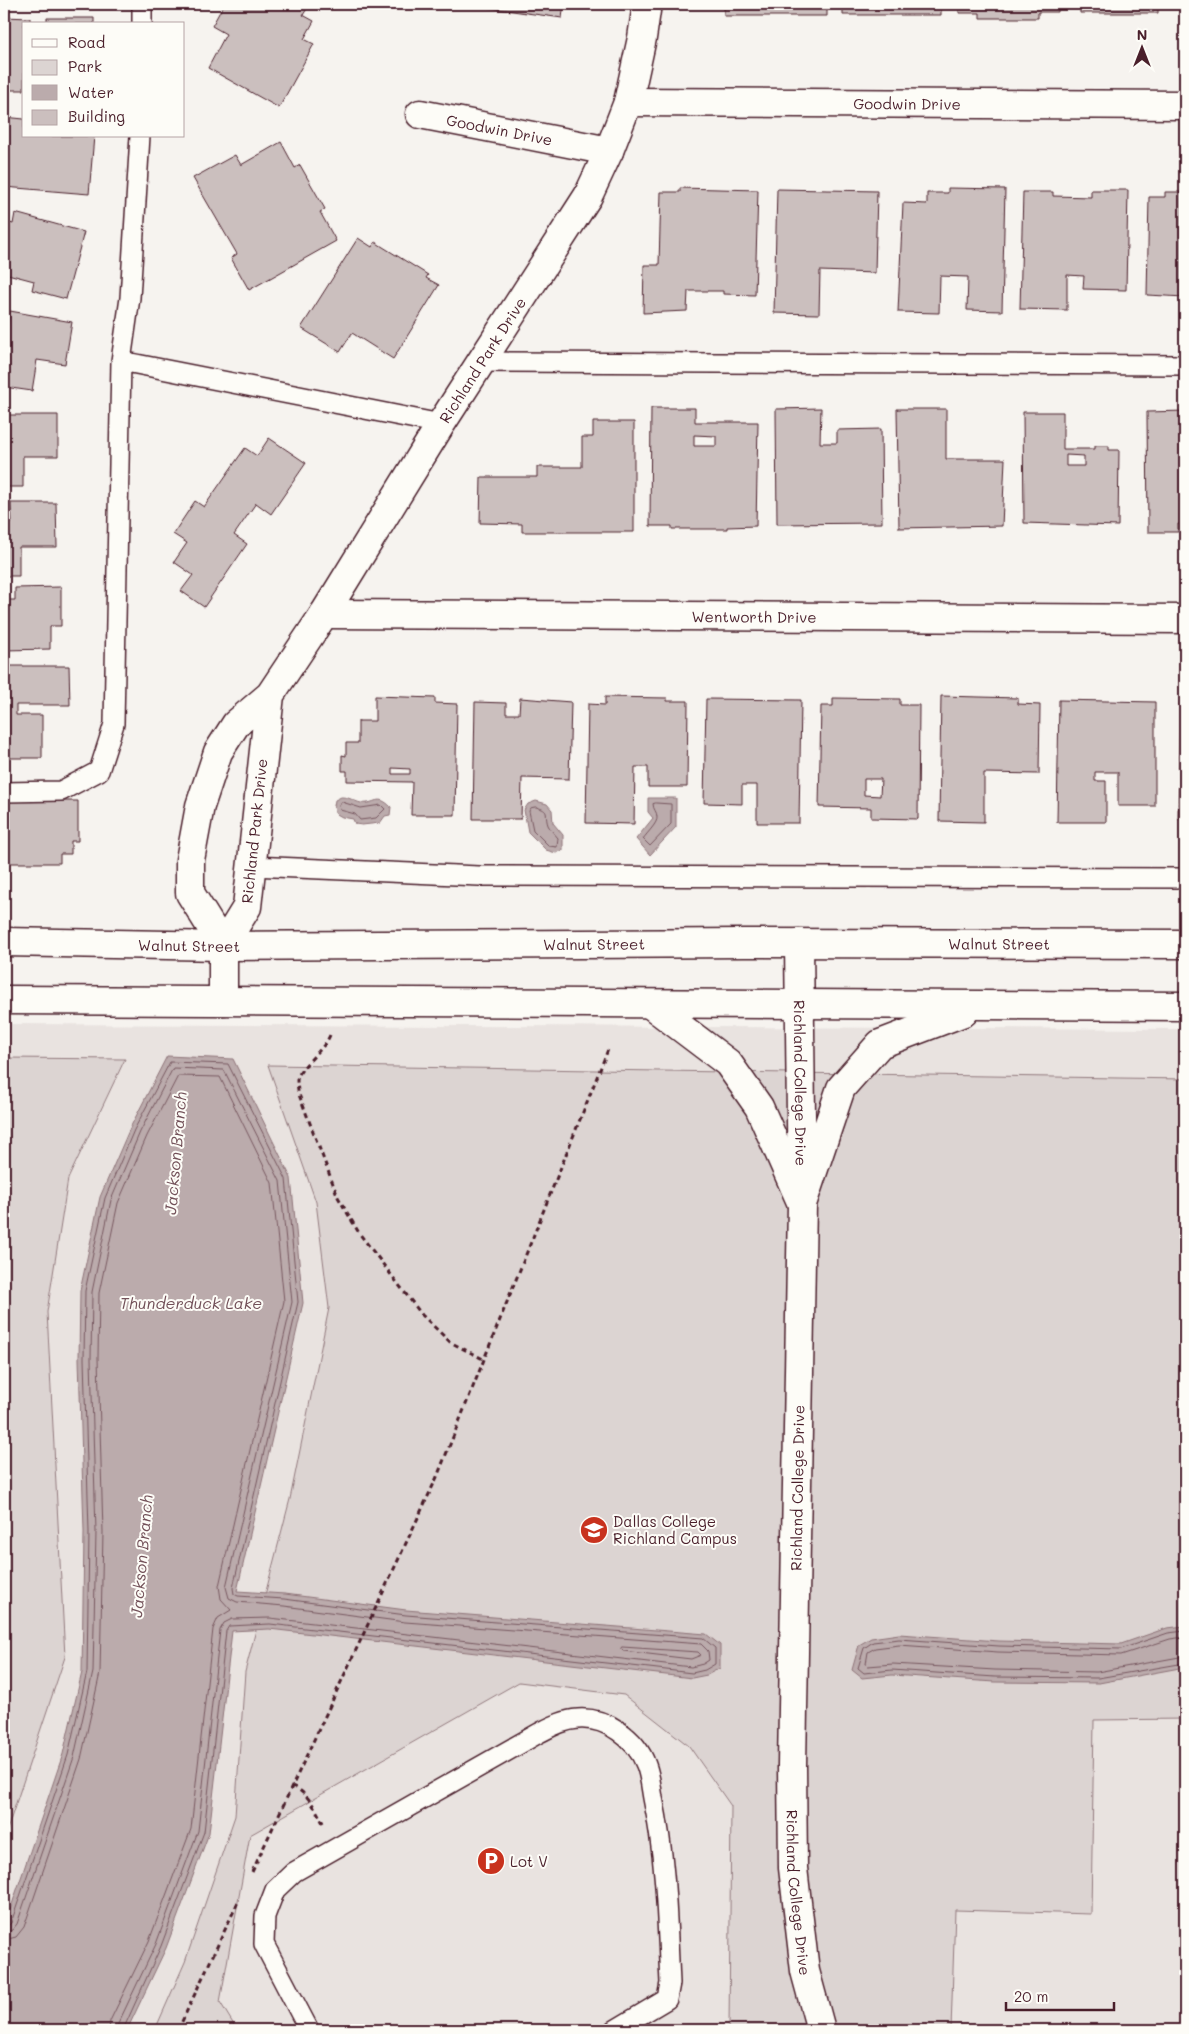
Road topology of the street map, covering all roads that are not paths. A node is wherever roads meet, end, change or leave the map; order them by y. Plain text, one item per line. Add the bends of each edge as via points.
1 (142, 4) edge
2 (647, 4) edge
3 (142, 22) edge
4 (628, 102) junction
5 (1185, 105) edge
6 (420, 114) dead end
7 (140, 138) edge
8 (609, 151) junction
9 (121, 361) junction
10 (480, 362) junction
11 (1185, 365) edge
12 (441, 424) junction
13 (324, 614) junction
14 (1185, 619) edge
15 (270, 694) junction
16 (4, 792) edge
17 (252, 866) junction
18 (1185, 878) edge
19 (4, 942) edge
20 (799, 943) junction
21 (1185, 944) edge
22 (223, 946) junction
23 (4, 1000) edge
24 (223, 1001) junction
25 (650, 1004) junction
26 (800, 1005) junction
27 (982, 1006) junction
28 (1185, 1006) edge
29 (802, 1204) junction
30 (310, 2030) edge
31 (615, 2030) edge
32 (821, 2030) edge

1 - 3 lane
2 - 4 street, Richland Park Drive
4 - 5 street, Goodwin Drive
4 - 8 street, Richland Park Drive
6 - 8 street, Goodwin Drive
7 - 9 lane via 130,298
8 - 10 street, Richland Park Drive via 588,196
9 - 12 lane
9 - 16 lane via 114,724 99,771 61,791
10 - 11 lane
10 - 12 street, Richland Park Drive
12 - 13 street, Richland Park Drive
13 - 14 street, Wentworth Drive
13 - 15 street, Richland Park Drive
15 - 17 street, Richland Park Drive
15 - 22 street, Richland Park Drive via 236,724 218,752 200,806 190,860 190,893
17 - 18 lane via 479,876
17 - 22 street, Richland Park Drive via 247,907
19 - 22 street, Walnut Street
20 - 21 street, Walnut Street
20 - 22 street, Walnut Street
20 - 26 street, Richland College Drive
22 - 24 street
23 - 24 street
24 - 25 street
25 - 26 street
25 - 29 street via 728,1063 759,1107
26 - 27 street
26 - 29 street, Richland College Drive
27 - 28 street
27 - 29 street via 880,1044 841,1088
29 - 32 street, Richland College Drive via 793,1868 804,1971
30 - 31 lane via 264,1944 265,1916 275,1890 294,1872 558,1723 579,1719 600,1722 620,1732 635,1746 646,1765 661,1833 670,1983 667,1999

